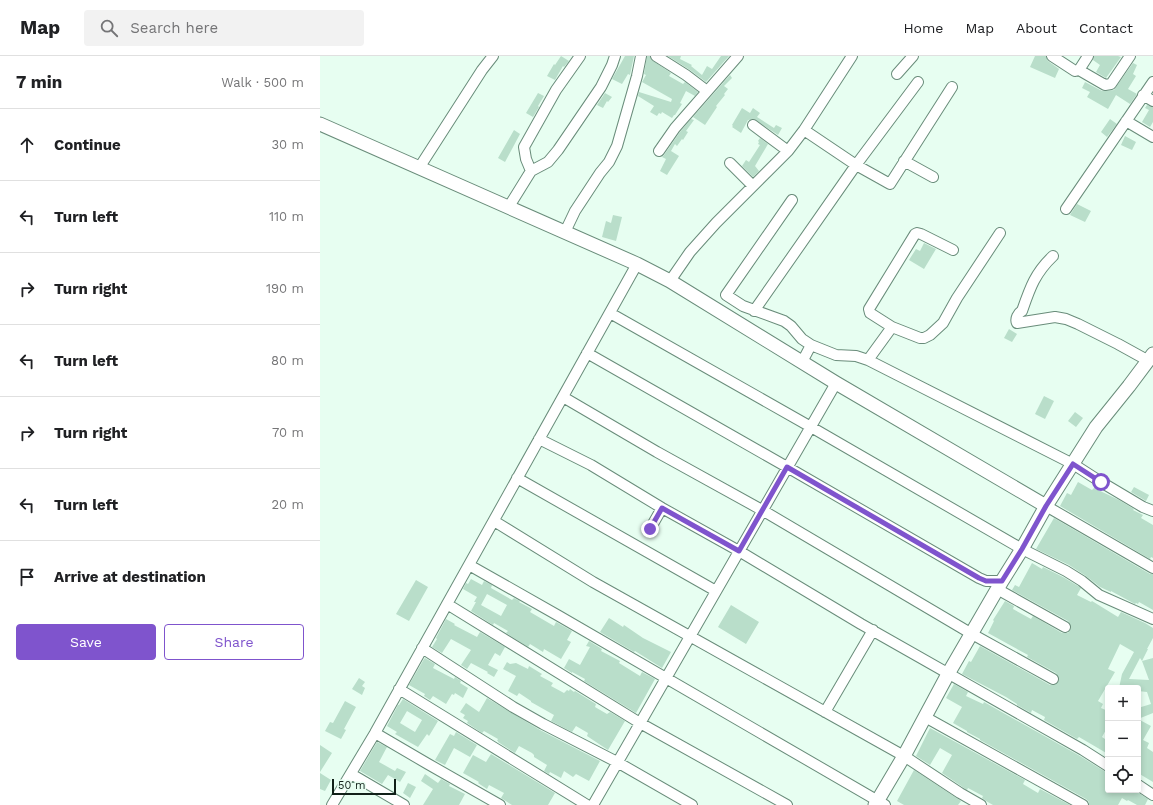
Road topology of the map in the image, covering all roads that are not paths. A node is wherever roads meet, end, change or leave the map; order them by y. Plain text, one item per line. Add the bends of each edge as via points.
1 (493, 56) edge
2 (580, 56) edge
3 (615, 56) edge
4 (640, 56) edge
5 (656, 56) edge
6 (738, 56) edge
7 (852, 56) edge
8 (913, 56) edge
9 (1052, 56) edge
10 (1088, 56) edge
11 (1130, 56) edge
12 (1079, 70) junction
13 (897, 74) dead end
14 (918, 82) dead end
15 (1153, 82) edge
16 (952, 87) dead end
17 (707, 91) junction
18 (1143, 96) junction
19 (1153, 101) edge
20 (1126, 121) junction
21 (320, 124) edge
22 (753, 125) dead end
23 (804, 130) junction
24 (1153, 137) edge
25 (659, 151) dead end
26 (788, 151) junction
27 (904, 161) junction
28 (730, 163) dead end
29 (856, 165) junction
30 (419, 168) junction
31 (531, 171) junction
32 (933, 178) dead end
33 (753, 186) junction
34 (792, 200) dead end
35 (508, 208) junction
36 (1066, 209) dead end
37 (565, 232) junction
38 (1000, 233) dead end
39 (954, 250) dead end
40 (1053, 256) dead end
41 (637, 264) junction
42 (670, 281) junction
43 (743, 306) junction
44 (754, 311) junction
45 (610, 313) junction
46 (731, 319) junction
47 (892, 327) junction
48 (811, 345) junction
49 (587, 353) junction
50 (1150, 357) edge
51 (868, 360) junction
52 (802, 362) junction
53 (836, 383) junction
54 (563, 397) junction
55 (810, 427) junction
56 (539, 439) junction
57 (1073, 464) junction
58 (787, 467) junction
59 (517, 478) junction
60 (1046, 506) junction
61 (662, 508) junction
62 (762, 510) junction
63 (1153, 511) edge
64 (494, 521) junction
65 (650, 529) dead end
66 (1022, 549) junction
67 (739, 551) junction
68 (469, 565) junction
69 (1153, 568) edge
70 (1000, 585) junction
71 (716, 591) junction
72 (447, 604) junction
73 (1153, 619) edge
74 (1065, 627) dead end
75 (873, 630) junction
76 (972, 634) junction
77 (690, 636) junction
78 (422, 648) junction
79 (948, 674) junction
80 (666, 678) junction
81 (1053, 679) dead end
82 (399, 689) junction
83 (825, 712) junction
84 (925, 717) junction
85 (640, 723) junction
86 (375, 732) junction
87 (904, 756) junction
88 (617, 762) junction
89 (1105, 764) edge
90 (351, 774) junction
91 (1141, 787) edge
92 (1153, 795) edge
93 (880, 804) edge
94 (332, 805) edge
95 (404, 805) edge
96 (499, 805) edge
97 (587, 805) edge
98 (593, 805) edge
99 (692, 805) edge
100 (787, 805) edge
101 (981, 805) edge
102 (1083, 805) edge

1 - 30 street
2 - 31 street via 556,90 524,147
3 - 31 street via 600,87 558,150 548,162
4 - 37 street via 637,76 617,146 575,211
5 - 17 street
6 - 17 street
7 - 23 street
8 - 13 street
9 - 12 street via 1072,69
10 - 12 street
11 - 12 street via 1111,84 1105,85
14 - 29 street
15 - 18 street
16 - 27 street
17 - 25 street
18 - 19 street
18 - 20 street
20 - 24 street
20 - 36 street
21 - 30 street
22 - 26 street
23 - 26 street
23 - 29 street
26 - 33 street
27 - 29 street via 890,184
27 - 32 street
28 - 33 street
29 - 44 street
30 - 35 street
31 - 35 street
33 - 42 street via 690,252
34 - 43 street via 726,295
35 - 37 street
37 - 41 street
38 - 47 street via 943,323 930,335 920,338
39 - 47 street via 921,234 915,234 869,309 870,313
40 - 50 street via 1039,271 1017,323 1055,317 1066,319
41 - 42 street
41 - 45 street
42 - 46 street
43 - 44 street
43 - 46 street
44 - 48 street via 784,321
45 - 49 street
45 - 55 street
46 - 52 street
47 - 51 street
48 - 51 street via 836,356 856,356
48 - 52 street
49 - 54 street
49 - 58 street
50 - 57 street via 1096,427
51 - 57 street
52 - 53 street
53 - 55 street
53 - 60 street
54 - 56 street
54 - 62 street
55 - 58 street
55 - 66 street
56 - 59 street
56 - 61 street via 591,465
57 - 60 street
57 - 63 street
58 - 62 street
58 - 70 street via 979,578
59 - 64 street
59 - 71 street
60 - 66 street
60 - 69 street
61 - 65 street
61 - 67 street
62 - 67 street
62 - 76 street
64 - 68 street
64 - 77 street via 593,582
66 - 70 street
66 - 73 street via 1066,571 1099,596
67 - 71 street
67 - 75 street
68 - 72 street
68 - 80 street
70 - 74 street
70 - 76 street
71 - 77 street
72 - 78 street
72 - 85 street
75 - 79 street
75 - 83 street
76 - 79 street
76 - 81 street
77 - 80 street
77 - 83 street
78 - 82 street
78 - 88 street via 513,707
79 - 84 street
79 - 89 street
80 - 85 street
80 - 93 street
82 - 86 street
82 - 97 street
83 - 87 street
84 - 87 street
84 - 102 street
85 - 88 street
85 - 100 street
86 - 90 street
86 - 96 street
87 - 93 street
87 - 101 street
88 - 98 street
88 - 99 street
90 - 94 street
90 - 95 street
91 - 92 street

